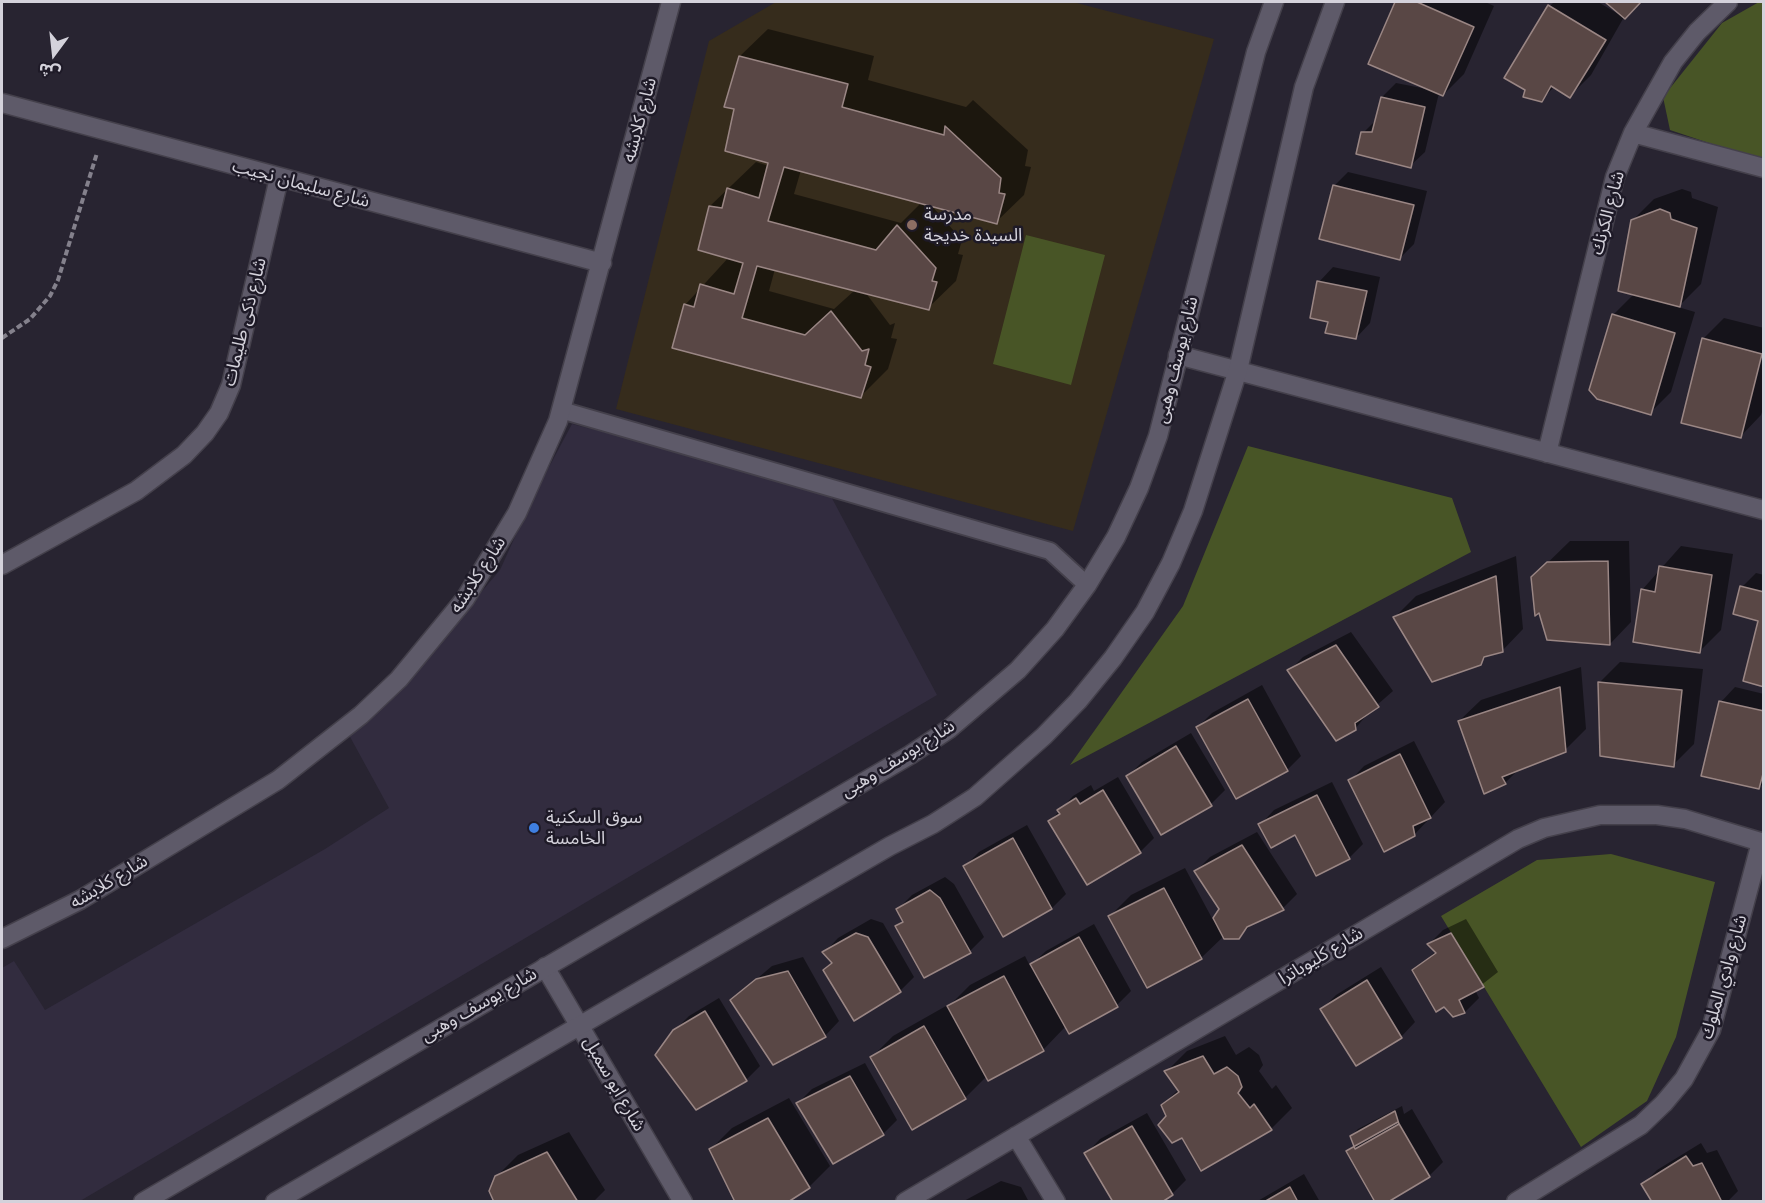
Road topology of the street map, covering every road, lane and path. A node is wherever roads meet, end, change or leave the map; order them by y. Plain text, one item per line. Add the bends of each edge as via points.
1 (671, 2) edge
2 (1274, 2) edge
3 (1335, 2) edge
4 (1728, 2) edge
5 (2, 103) edge
6 (104, 130) junction
7 (1633, 133) junction
8 (1764, 168) edge
9 (279, 178) junction
10 (602, 263) junction
11 (2, 338) edge
12 (1178, 355) junction
13 (1238, 370) junction
14 (561, 410) junction
15 (1547, 453) junction
16 (1764, 510) edge
17 (2, 565) edge
18 (1087, 585) junction
19 (1762, 842) edge
20 (2, 939) edge
21 (545, 967) junction
22 (580, 1025) junction
23 (1016, 1136) junction
24 (143, 1202) edge
25 (275, 1202) edge
26 (683, 1202) edge
27 (905, 1202) edge
28 (1056, 1202) edge
29 (1516, 1202) edge

1 - 10 street, شارع كلابشه
2 - 12 street, شارع يوسف وهبى via 1256,52
3 - 13 street via 1304,87
4 - 7 street, شارع الكرنك via 1673,62
5 - 6 street, شارع سليمان نجيب
6 - 9 street, شارع سليمان نجيب
6 - 11 path via 58,280 41,308
7 - 8 street
7 - 15 street, شارع الكرنك via 1615,177
9 - 10 street, شارع سليمان نجيب
9 - 17 street, شارع ذكى طليمات via 231,385 205,433 184,455 136,491
10 - 14 street, شارع كلابشه
12 - 13 street
12 - 18 street, شارع يوسف وهبى via 1158,436 1139,488
13 - 15 street
13 - 22 street via 1193,511 1171,563 1145,612 1113,658 1044,736 975,797 933,824
14 - 18 lane via 1050,551
14 - 20 street, شارع كلابشه via 539,468 487,566 434,639 361,715 278,780 80,900
15 - 16 street
18 - 21 street, شارع يوسف وهبى via 1018,670 949,729
19 - 23 street, شارع كليوباترا via 1685,819 1657,815 1600,815 1544,828 1518,839
19 - 29 street, شارع وادي الملوك via 1711,1030 1684,1079 1641,1125
21 - 22 street, شارع ابو سمبل
21 - 24 street, شارع يوسف وهبى
22 - 25 street
22 - 26 street, شارع ابو سمبل
23 - 27 street, شارع كليوباترا
23 - 28 street

